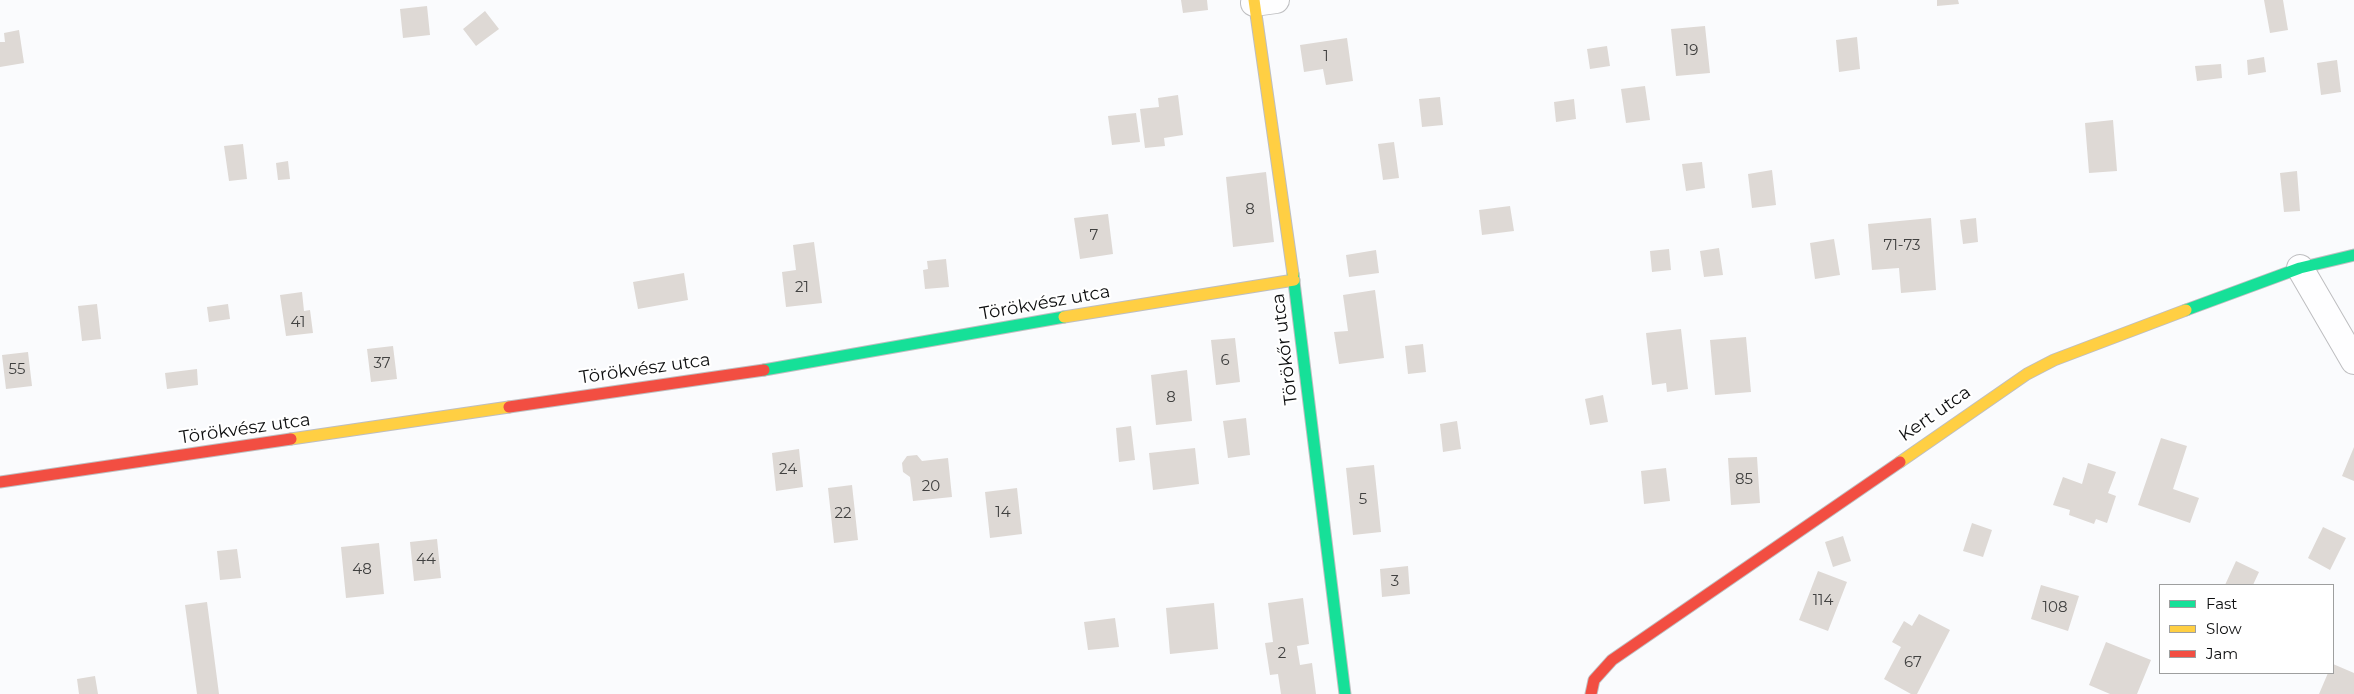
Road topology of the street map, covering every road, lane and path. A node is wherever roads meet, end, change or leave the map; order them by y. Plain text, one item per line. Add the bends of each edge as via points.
1 (1262, 1) edge
2 (2354, 255) edge
3 (2300, 268) junction
4 (1294, 280) junction
5 (2354, 361) edge
6 (0, 482) edge
7 (1345, 694) edge
8 (1591, 694) edge

1 - 4 street, Törökőr utca
2 - 3 street, Kert utca
3 - 5 street
3 - 8 street, Kert utca via 2054,360 2027,374 1612,660 1594,680
4 - 6 street, Törökvész utca via 1056,318 811,363
4 - 7 street, Törökőr utca

